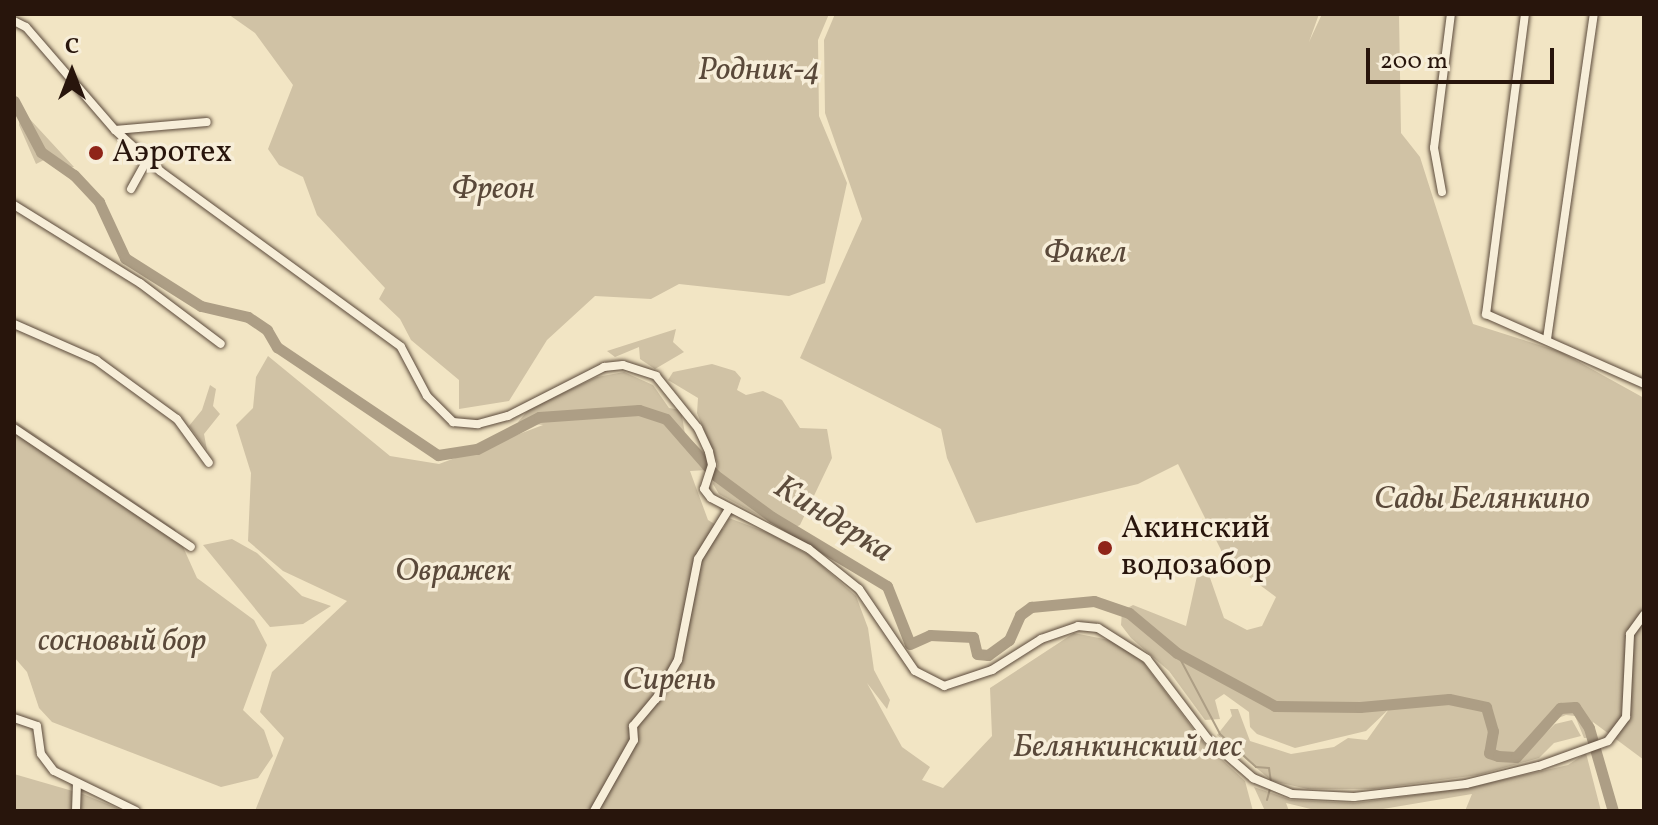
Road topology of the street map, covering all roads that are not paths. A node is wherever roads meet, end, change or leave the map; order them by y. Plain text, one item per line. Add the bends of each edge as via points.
1 (1451, 14) edge
2 (1525, 14) edge
3 (1594, 14) edge
4 (14, 21) edge
5 (207, 122) dead end
6 (115, 130) junction
7 (147, 160) junction
8 (131, 189) dead end
9 (1442, 192) dead end
10 (14, 205) edge
11 (14, 324) edge
12 (1547, 339) junction
13 (221, 344) dead end
14 (1644, 384) edge
15 (14, 428) edge
16 (209, 463) dead end
17 (729, 509) junction
18 (191, 547) dead end
19 (1644, 615) edge
20 (14, 718) edge
21 (77, 783) junction
22 (76, 811) edge
23 (136, 811) edge
24 (594, 811) edge

1 - 9 street via 1434,148
2 - 12 street via 1484,304 1486,314
3 - 12 street
4 - 6 street via 26,27
5 - 6 street
6 - 7 street
7 - 8 street
7 - 17 street via 239,233 401,347 427,396 453,422 478,424 508,416 604,367 623,365 656,376 698,428 712,465 704,489
10 - 13 street via 140,283
11 - 16 street via 96,360 177,419
12 - 14 street
15 - 18 street
17 - 19 street via 809,549 859,589 915,671 944,686 969,681 1041,639 1078,626 1113,633 1147,659 1208,739 1253,778 1292,794 1354,797 1466,784 1599,745 1626,717 1630,634
17 - 24 street via 698,559 678,660 633,726 634,740
20 - 21 street via 37,726 45,761
21 - 22 street
21 - 23 street

